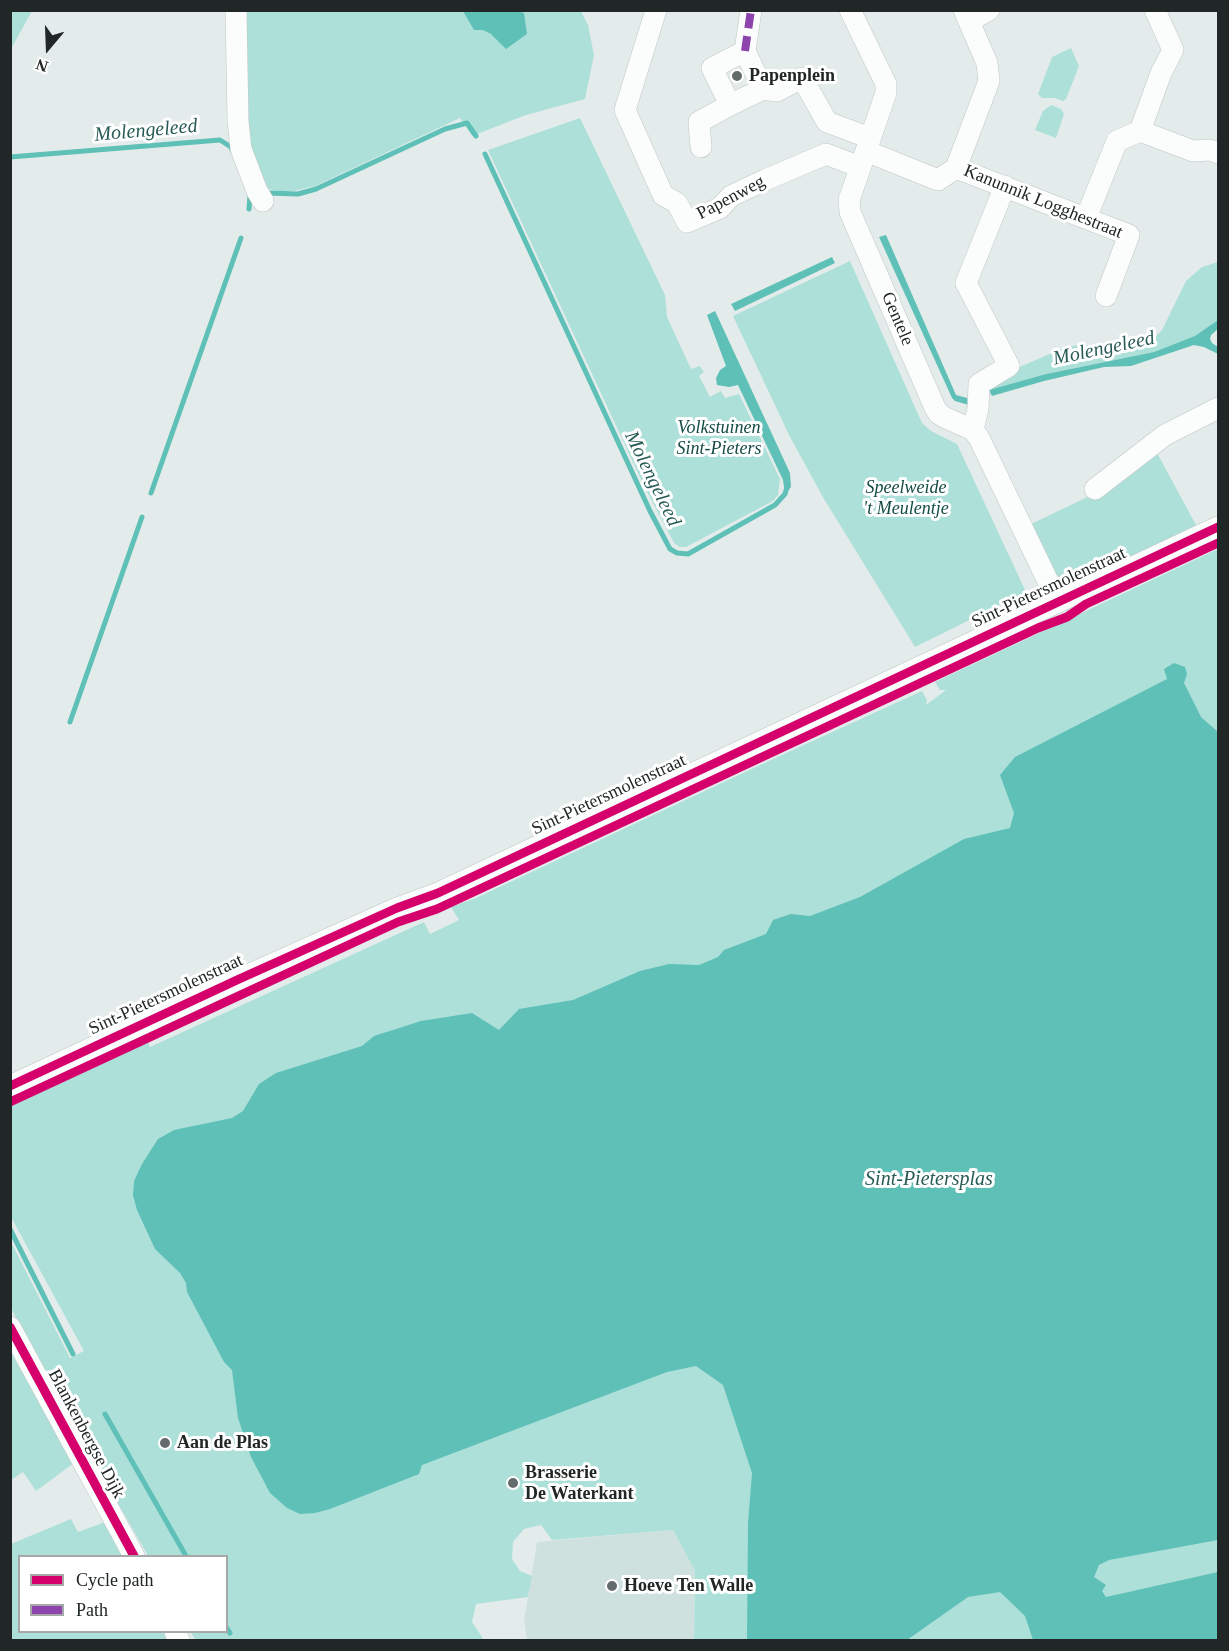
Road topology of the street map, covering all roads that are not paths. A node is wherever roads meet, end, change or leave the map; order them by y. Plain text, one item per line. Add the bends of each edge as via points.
1 (236, 10) edge
2 (656, 10) edge
3 (751, 10) edge
4 (850, 10) edge
5 (989, 10) edge
6 (1155, 10) edge
7 (966, 16) edge
8 (745, 51) junction
9 (763, 89) junction
10 (730, 105) junction
11 (1140, 131) junction
12 (701, 147) dead end
13 (865, 152) junction
14 (1218, 153) edge
15 (956, 168) junction
16 (1005, 186) junction
17 (263, 201) dead end
18 (1086, 218) junction
19 (1106, 297) dead end
20 (1218, 408) edge
21 (973, 430) junction
22 (1095, 489) dead end
23 (1218, 526) edge
24 (1058, 602) junction
25 (10, 1086) edge
26 (10, 1327) edge
27 (133, 1555) edge

1 - 17 street via 241,149
2 - 13 street, Papenweg via 625,110 663,195 677,203 687,222 720,208 731,196 826,154
3 - 8 street
4 - 13 street, Gentele via 886,84
5 - 7 street
6 - 11 street via 1173,50
7 - 15 street via 987,63 989,81
8 - 9 street
8 - 10 street via 712,68
9 - 10 street
9 - 13 street via 777,91 802,78 827,122
10 - 12 street via 699,122
11 - 14 street via 1193,151
11 - 18 street via 1117,141
13 - 15 street, Kanunnik Logghestraat via 938,180
13 - 21 street, Gentele via 849,200 850,212 935,408 946,418
15 - 16 street, Kanunnik Logghestraat
16 - 18 street, Kanunnik Logghestraat
16 - 21 street via 966,283 1009,366 979,384
18 - 19 street, Kanunnik Logghestraat via 1129,235
20 - 22 street via 1165,435
21 - 24 street
23 - 24 street, Sint-Pietersmolenstraat
24 - 25 street, Sint-Pietersmolenstraat via 438,893 237,980
26 - 27 street, Blankenbergse Dijk

